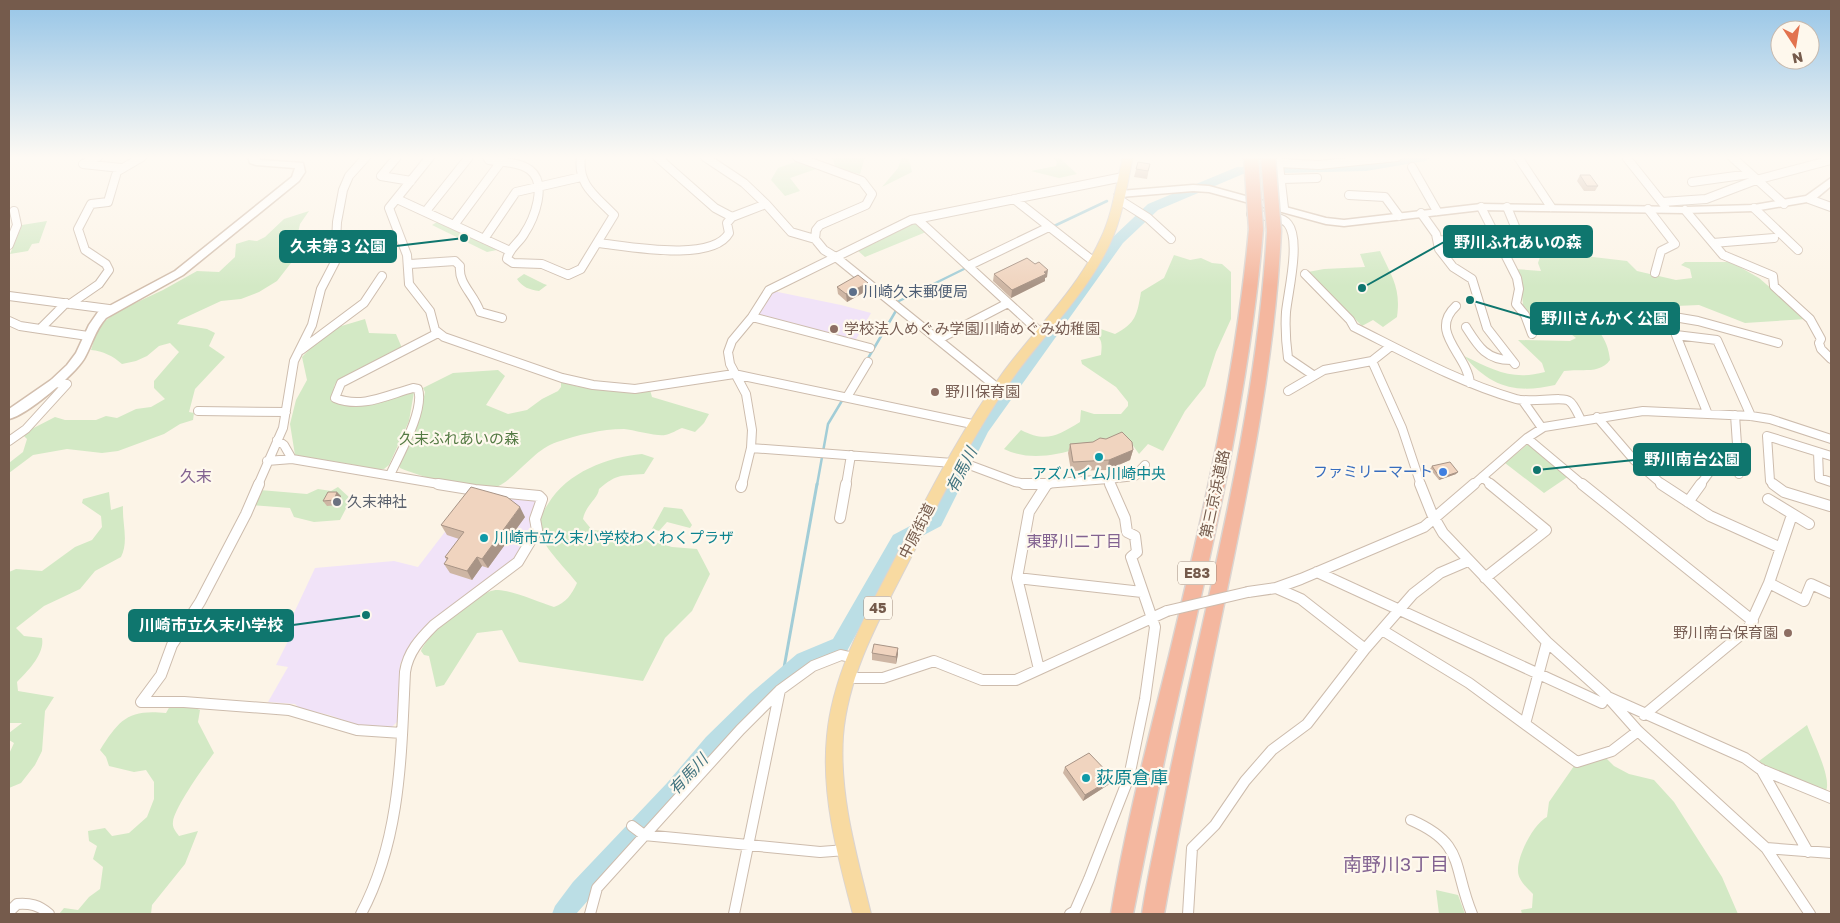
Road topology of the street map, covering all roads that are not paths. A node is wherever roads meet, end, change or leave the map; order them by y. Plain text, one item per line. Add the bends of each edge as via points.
1 (109, 200) edge
2 (270, 200) edge
3 (341, 200) edge
4 (395, 200) edge
5 (402, 200) edge
6 (435, 200) edge
7 (472, 200) edge
8 (511, 200) edge
9 (538, 200) edge
10 (601, 200) edge
11 (706, 200) edge
12 (763, 200) edge
13 (869, 200) edge
14 (1009, 200) edge
15 (1015, 200) edge
16 (1118, 200) edge
17 (1123, 200) edge
18 (1248, 200) edge
19 (1254, 200) edge
20 (1255, 200) edge
21 (1274, 200) edge
22 (1283, 200) edge
23 (1387, 200) edge
24 (1431, 200) edge
25 (1546, 200) edge
26 (1660, 200) edge
27 (1700, 200) edge
28 (1779, 200) edge
29 (1804, 200) edge
30 (1813, 200) edge
31 (766, 204) junction
32 (1784, 204) junction
33 (1665, 206) junction
34 (1481, 207) junction
35 (1507, 207) junction
36 (1551, 207) junction
37 (1831, 207) edge
38 (1284, 208) junction
39 (1754, 208) junction
40 (1648, 209) junction
41 (1685, 210) junction
42 (14, 211) dead end
43 (426, 211) junction
44 (1437, 211) junction
45 (1421, 213) junction
46 (1399, 216) junction
47 (732, 217) junction
48 (917, 219) junction
49 (454, 225) junction
50 (1049, 227) junction
51 (1774, 238) dead end
52 (484, 239) junction
53 (815, 239) junction
54 (1170, 239) dead end
55 (1438, 240) junction
56 (1496, 240) junction
57 (1466, 241) dead end
58 (598, 243) junction
59 (1713, 243) junction
60 (9, 245) edge
61 (1798, 250) dead end
62 (510, 251) junction
63 (837, 258) junction
64 (1093, 262) junction
65 (410, 264) junction
66 (968, 266) junction
67 (1655, 273) dead end
68 (1305, 274) dead end
69 (382, 276) dead end
70 (9, 296) edge
71 (68, 303) junction
72 (1008, 303) junction
73 (1456, 306) dead end
74 (109, 309) junction
75 (1650, 313) dead end
76 (752, 317) junction
77 (502, 318) dead end
78 (9, 321) edge
79 (1711, 324) junction
80 (1466, 327) dead end
81 (40, 329) junction
82 (438, 333) junction
83 (1041, 333) junction
84 (1532, 334) dead end
85 (88, 336) junction
86 (939, 339) junction
87 (1716, 340) junction
88 (1778, 342) dead end
89 (1391, 346) junction
90 (870, 348) dead end
91 (297, 354) junction
92 (1831, 359) edge
93 (1372, 361) junction
94 (868, 362) dead end
95 (1513, 362) joint
96 (734, 374) junction
97 (1313, 375) junction
98 (54, 382) junction
99 (1470, 383) junction
100 (999, 389) junction
101 (1288, 391) dead end
102 (847, 397) junction
103 (1523, 401) junction
104 (198, 411) dead end
105 (286, 412) junction
106 (1707, 412) junction
107 (9, 415) edge
108 (1735, 415) junction
109 (1751, 416) junction
110 (1597, 417) junction
111 (1581, 420) junction
112 (977, 425) junction
113 (1542, 428) junction
114 (1527, 438) junction
115 (1831, 439) edge
116 (277, 440) junction
117 (9, 441) edge
118 (751, 448) junction
119 (1818, 452) junction
120 (851, 455) junction
121 (1831, 456) edge
122 (1737, 458) junction
123 (292, 459) junction
124 (267, 461) junction
125 (960, 462) junction
126 (1145, 465) dead end
127 (1739, 474) dead end
128 (390, 475) junction
129 (1482, 477) junction
130 (1108, 479) junction
131 (1831, 482) edge
132 (1048, 483) junction
133 (741, 487) dead end
134 (1768, 499) dead end
135 (1688, 502) junction
136 (1826, 507) dead end
137 (1792, 515) junction
138 (840, 518) dead end
139 (1433, 520) junction
140 (1809, 524) dead end
141 (1781, 548) junction
142 (1468, 561) junction
143 (1316, 572) junction
144 (1017, 578) junction
145 (1485, 578) junction
146 (1769, 583) junction
147 (1276, 588) junction
148 (1142, 592) junction
149 (1831, 594) edge
150 (1400, 611) junction
151 (1151, 618) junction
152 (1753, 621) junction
153 (1382, 630) junction
154 (1547, 642) junction
155 (1364, 649) junction
156 (854, 658) junction
157 (1038, 669) junction
158 (1538, 674) junction
159 (847, 678) junction
160 (780, 690) junction
161 (1604, 699) junction
162 (1644, 715) junction
163 (1525, 724) junction
164 (1638, 731) junction
165 (402, 733) junction
166 (1760, 769) junction
167 (1831, 798) edge
168 (1411, 820) dead end
169 (639, 831) junction
170 (750, 844) junction
171 (1766, 848) junction
172 (846, 850) junction
173 (1808, 852) junction
174 (1831, 853) edge
175 (9, 912) edge
176 (49, 914) edge
177 (362, 914) edge
178 (590, 914) edge
179 (734, 914) edge
180 (862, 914) edge
181 (1070, 914) edge
182 (1122, 914) edge
183 (1152, 914) edge
184 (1188, 914) edge
185 (1472, 914) edge
186 (1810, 914) edge

1 - 71 street via 91,204 78,229 88,253 104,262 109,270 100,284
2 - 74 street via 179,273
3 - 91 street via 335,262 321,289 312,325
4 - 65 street via 389,208
5 - 43 street
6 - 43 street
7 - 49 street
8 - 52 street
9 - 62 street via 521,240
10 - 58 street via 614,213
11 - 47 street
12 - 31 street
13 - 53 street via 866,205 820,225
14 - 48 street
15 - 50 street
16 - 64 main road, 中原街道 / 45 via 1103,245
17 - 54 street
18 - 97 street via 1247,207 1252,214 1285,222 1292,231 1293,260 1285,336 1288,358
19 - 182 highway, 第三京浜道路 / E83, bridge via 1256,230 1234,408
20 - 38 street
21 - 183 highway, 第三京浜道路 / E83, bridge via 1267,332 1255,412
22 - 38 street
23 - 46 street
24 - 44 street
25 - 36 street
26 - 33 street
27 - 33 street
28 - 32 street
29 - 32 street
30 - 37 street
31 - 47 street
31 - 53 street via 791,232
32 - 39 street
33 - 40 street
33 - 41 street
34 - 35 street
34 - 44 street
34 - 56 street
35 - 36 street
35 - 56 street via 1521,241
36 - 40 street
38 - 46 street via 1334,222
39 - 41 street
39 - 61 street
40 - 67 street via 1675,244 1659,251
41 - 59 street
42 - 60 street via 16,225
43 - 49 street
44 - 45 street
45 - 46 street
45 - 55 street
47 - 58 street via 727,223 729,234 724,240 682,252
48 - 63 street via 889,228
48 - 66 street
49 - 52 street
50 - 64 street
50 - 66 street
51 - 59 street
52 - 62 street
53 - 63 street
55 - 57 street
55 - 95 street via 1439,249 1453,267 1472,280 1472,290 1487,328
56 - 84 street via 1517,278 1520,289 1516,304 1525,315
58 - 62 street via 581,269 568,275 542,264 509,262 507,256
59 - 92 street via 1722,255 1773,276 1774,286 1810,320 1821,339 1821,349
63 - 76 street via 769,290
63 - 86 street
64 - 83 main road, 中原街道 / 45
65 - 77 street via 455,261 460,266 458,274 466,291 476,298 480,312
65 - 82 street via 410,284 430,311
66 - 72 street
68 - 89 street via 1354,327
69 - 91 street via 364,303 332,324
70 - 71 street
71 - 74 street
71 - 81 street
72 - 83 street
72 - 86 street
73 - 99 street via 1446,317 1445,333 1469,372
74 - 85 street via 97,320
75 - 79 street
76 - 90 street
76 - 96 street via 732,341 728,352
78 - 81 street
79 - 87 street
79 - 88 street
80 - 95 street via 1484,353 1497,361
81 - 85 street
82 - 96 street via 562,378 593,385 635,389
82 - 128 street via 340,383 336,391 335,398 346,403 418,389 420,394 412,427
83 - 100 main road, 中原街道 / 45
85 - 98 street via 80,357
86 - 100 street
87 - 106 street via 1674,336
87 - 109 street
89 - 93 street
89 - 99 street
91 - 105 street
93 - 97 street
93 - 139 street via 1410,450
94 - 102 street
96 - 102 street
96 - 118 street via 746,394 752,430
97 - 101 street
98 - 107 street
98 - 117 street via 67,384 26,429
99 - 103 street
100 - 112 main road, 中原街道 / 45
102 - 112 street
103 - 111 street via 1563,398 1570,401
103 - 113 street
104 - 105 street
105 - 116 street
106 - 108 street
106 - 110 street via 1643,411
108 - 109 street
108 - 122 street
109 - 115 street
110 - 111 street
110 - 135 street via 1616,443
111 - 113 street
112 - 125 main road, 中原街道 / 45
113 - 114 street
114 - 129 street
114 - 152 street
116 - 123 street
116 - 124 street
118 - 120 street
118 - 133 street
119 - 121 street
119 - 131 street via 1819,478
119 - 136 street via 1767,436 1770,481 1784,492
120 - 125 street
120 - 138 street
122 - 127 street
122 - 135 street via 1721,456
123 - 124 street
123 - 128 street
124 - 165 street via 246,514 200,602 172,645 161,675 141,702 289,710 358,730
125 - 132 street via 1015,482 1031,485
125 - 156 main road, 中原街道 / 45
126 - 130 street via 1144,472 1138,477
128 - 165 street via 496,493 533,494 542,499 535,519 537,530 519,562 442,618 411,652 406,665
129 - 139 street
129 - 145 street via 1546,530
130 - 132 street
130 - 148 street via 1125,518 1126,532 1135,536 1137,552 1131,557
132 - 144 street via 1029,512
134 - 137 street
135 - 141 street via 1710,516
137 - 140 street
137 - 141 street
139 - 142 street
139 - 143 street via 1424,527
141 - 146 street
142 - 145 street
142 - 150 street via 1427,582
143 - 147 street
143 - 150 street
144 - 148 street
144 - 157 street
145 - 154 street
146 - 149 street via 1804,601 1811,584
146 - 152 street
147 - 151 street, bridge via 1167,611
147 - 155 street via 1301,599
148 - 151 street
150 - 153 street
150 - 158 street
151 - 157 street
151 - 181 street via 1155,627 1129,777 1089,879 1075,911
152 - 162 street via 1748,629
153 - 155 street
153 - 163 street via 1469,683
154 - 158 street
154 - 161 street
155 - 184 street via 1319,710 1272,750 1245,781 1215,825 1192,848
156 - 159 main road, 中原街道 / 45
156 - 160 street via 841,655 813,666
157 - 159 street via 1016,680 998,683 979,681 934,661 886,678 867,681
158 - 161 street
158 - 163 street
159 - 172 main road, 中原街道 / 45 via 834,737 834,777
160 - 169 street
160 - 170 street
161 - 162 street
161 - 164 street
162 - 166 street via 1745,758
163 - 164 street via 1577,762 1612,750
164 - 171 street
165 - 177 street via 394,808 380,872
166 - 167 street
166 - 173 street
168 - 185 street via 1441,834 1451,846
169 - 170 street
169 - 178 street via 597,888
170 - 172 street via 820,852
170 - 179 street
171 - 173 street
171 - 186 street
172 - 180 main road, 中原街道 / 45
173 - 174 street
175 - 176 street via 17,904 26,903 36,904

